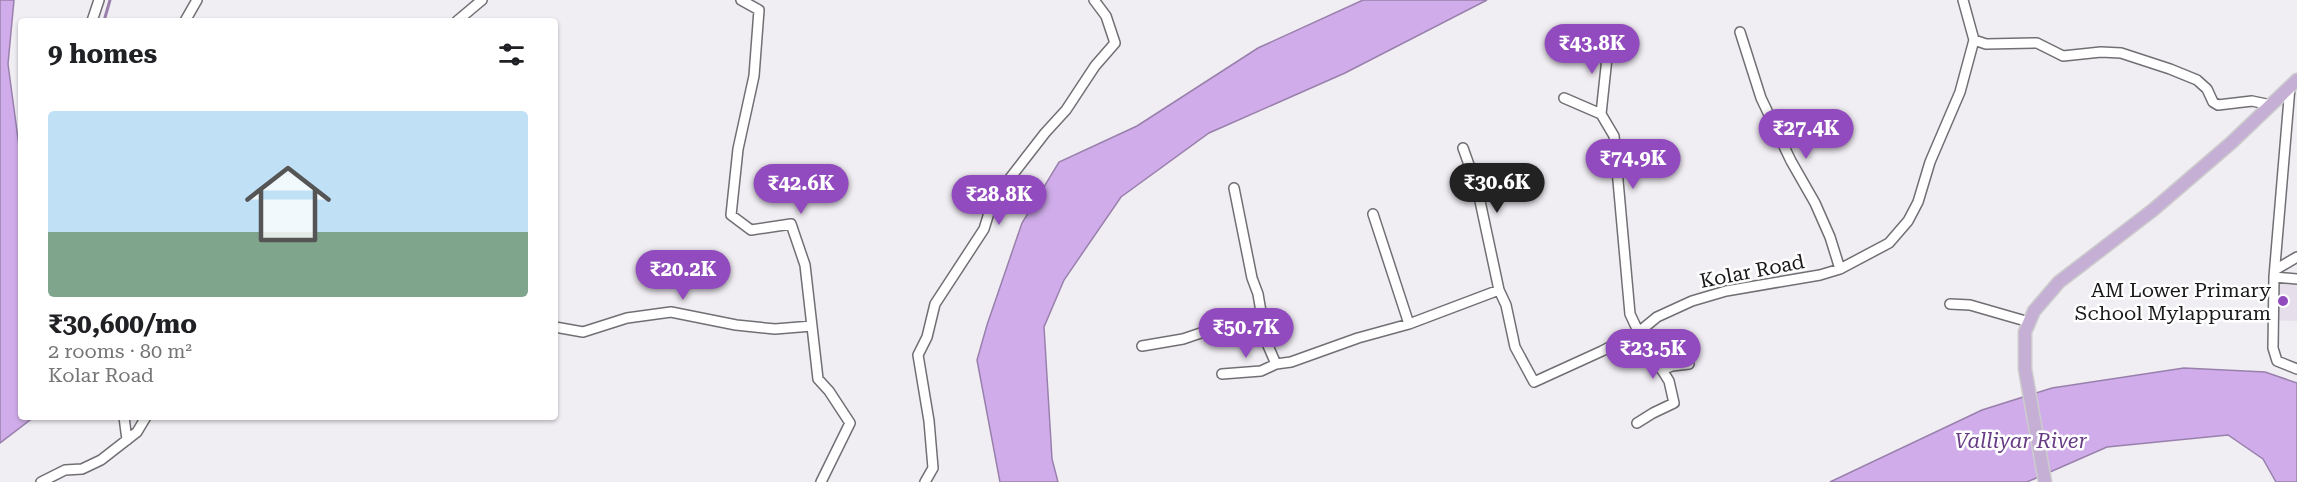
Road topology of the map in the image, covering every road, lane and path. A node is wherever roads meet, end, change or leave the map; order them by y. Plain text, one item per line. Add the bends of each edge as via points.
1 (99, 0) edge
2 (197, 0) edge
3 (482, 0) edge
4 (741, 0) edge
5 (1094, 0) edge
6 (1963, 0) edge
7 (93, 18) edge
8 (187, 18) edge
9 (461, 18) edge
10 (1740, 32) dead end
11 (1609, 39) dead end
12 (1974, 40) junction
13 (2294, 83) edge
14 (1564, 98) dead end
15 (2271, 105) junction
16 (1601, 114) junction
17 (1463, 148) dead end
18 (1234, 188) dead end
19 (1373, 214) dead end
20 (2297, 257) edge
21 (1840, 269) junction
22 (2275, 273) junction
23 (2297, 279) edge
24 (1499, 290) junction
25 (1950, 304) dead end
26 (1260, 313) junction
27 (2029, 322) junction
28 (1409, 324) junction
29 (812, 326) junction
30 (558, 328) edge
31 (1640, 331) junction
32 (1142, 346) dead end
33 (1276, 364) junction
34 (1689, 364) dead end
35 (2297, 369) edge
36 (1662, 370) junction
37 (1222, 374) dead end
38 (124, 420) edge
39 (144, 420) edge
40 (1637, 423) dead end
41 (127, 440) junction
42 (41, 482) edge
43 (821, 482) edge
44 (925, 482) edge
45 (2045, 482) edge

1 - 7 street
2 - 8 street
3 - 9 street
4 - 29 street via 759,10 754,76 738,149 731,215 751,230 791,224 805,265
5 - 44 street via 1106,16 1115,42 993,200 984,229 935,304 918,356 933,468
6 - 12 street
10 - 21 street via 1761,98 1815,203
11 - 16 street
12 - 15 street via 1986,44 2037,43 2063,57 2101,51 2121,53 2197,80 2218,105 2252,101
12 - 21 street, Kolar Road via 1960,92 1908,221 1889,243
13 - 15 main road
13 - 22 street
14 - 16 street
15 - 27 main road via 2153,210 2059,282
16 - 31 street via 1614,136 1630,314
17 - 24 street via 1477,187
18 - 26 street
19 - 28 street
20 - 22 street
21 - 31 street, Kolar Road via 1692,301 1657,317
22 - 23 street
22 - 35 street via 2273,348 2277,361
24 - 28 street
24 - 31 street, Kolar Road via 1515,347 1534,382
25 - 27 street via 1970,305
26 - 32 street via 1183,339
26 - 33 street
27 - 45 main road via 2025,333 2025,369
28 - 33 street
29 - 30 street via 775,329 671,312 627,318 583,332
29 - 43 street via 818,379 850,423
31 - 36 street via 1652,361
33 - 37 street via 1261,371
34 - 36 street
36 - 40 street via 1674,403
38 - 41 street
39 - 41 street
41 - 42 street via 82,469 65,470

